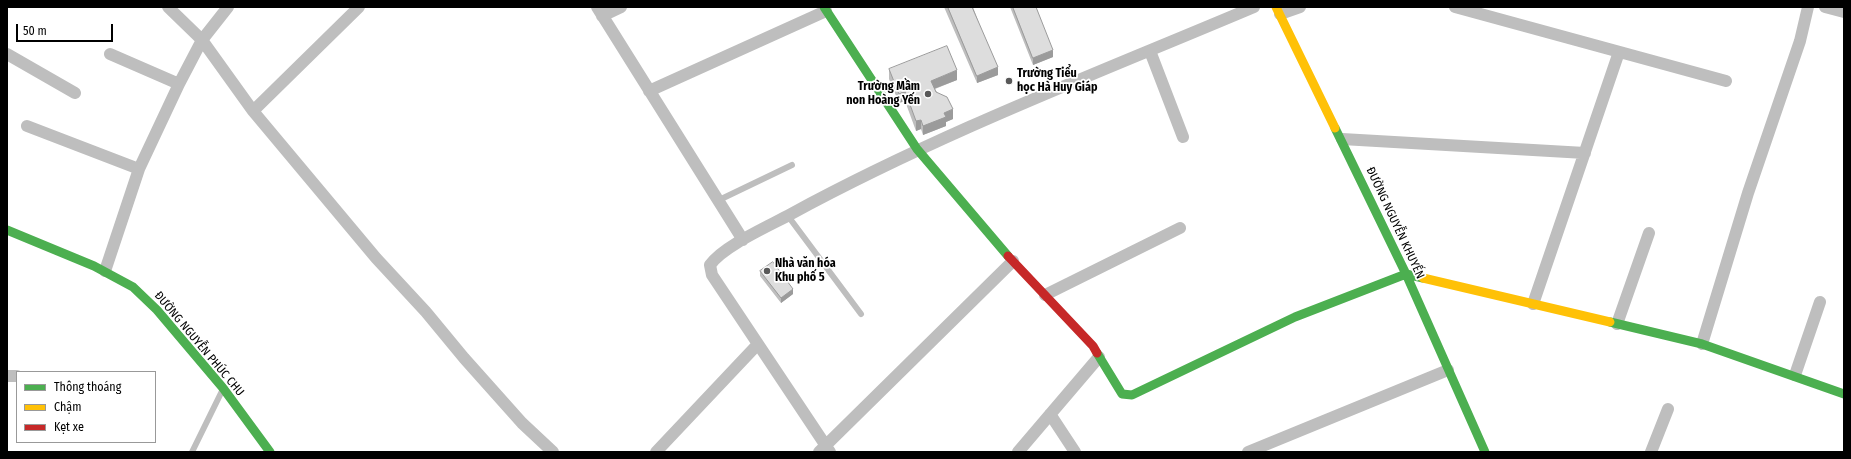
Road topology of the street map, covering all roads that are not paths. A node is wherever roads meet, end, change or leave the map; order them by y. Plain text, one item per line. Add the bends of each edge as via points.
1 (168, 7) edge
2 (228, 7) edge
3 (359, 7) edge
4 (620, 7) edge
5 (1254, 7) edge
6 (1300, 7) edge
7 (1455, 7) edge
8 (1808, 7) edge
9 (1825, 7) edge
10 (825, 9) edge
11 (599, 11) edge
12 (1278, 11) edge
13 (1844, 12) edge
14 (202, 40) junction
15 (1150, 51) junction
16 (1619, 52) junction
17 (7, 54) edge
18 (110, 54) dead end
19 (1726, 81) dead end
20 (179, 84) junction
21 (649, 91) junction
22 (75, 94) dead end
23 (253, 111) junction
24 (27, 126) dead end
25 (1183, 137) dead end
26 (1342, 139) junction
27 (917, 150) junction
28 (1585, 153) junction
29 (792, 165) dead end
30 (139, 170) junction
31 (717, 201) junction
32 (788, 216) junction
33 (1180, 228) dead end
34 (7, 230) edge
35 (1648, 233) dead end
36 (743, 240) junction
37 (1013, 260) junction
38 (105, 271) junction
39 (1406, 274) junction
40 (1045, 295) junction
41 (1820, 302) dead end
42 (1534, 304) junction
43 (861, 314) dead end
44 (1617, 324) junction
45 (758, 344) junction
46 (1702, 344) junction
47 (1099, 357) junction
48 (1448, 370) junction
49 (1795, 376) junction
50 (223, 388) junction
51 (1844, 394) edge
52 (1668, 410) dead end
53 (1050, 414) junction
54 (825, 450) edge
55 (192, 452) edge
56 (270, 452) edge
57 (553, 452) edge
58 (656, 452) edge
59 (1018, 452) edge
60 (1075, 452) edge
61 (1248, 452) edge
62 (1485, 452) edge
63 (1651, 452) edge

1 - 14 street
2 - 14 street
3 - 23 street
4 - 11 street
5 - 15 street
6 - 12 street
7 - 16 street
8 - 46 street via 1800,41 1748,193
9 - 13 street
10 - 21 street
10 - 27 street
11 - 21 street
12 - 26 street, ĐƯỜNG NGUYỄN KHUYẾN
14 - 20 street
14 - 23 street
15 - 25 street
15 - 27 street
16 - 19 street
16 - 28 street
17 - 22 street
18 - 20 street
20 - 30 street
21 - 31 street
23 - 57 street via 376,258 522,424
24 - 30 street
26 - 28 street
26 - 39 street, ĐƯỜNG NGUYỄN KHUYẾN
27 - 32 street
27 - 37 street
28 - 42 street
29 - 31 lane
30 - 38 street
31 - 36 street
32 - 36 street
32 - 43 lane
33 - 40 street
34 - 38 street, ĐƯỜNG NGUYỄN PHÚC CHU
35 - 44 street
36 - 45 street via 715,258 710,265 712,275
37 - 40 street
37 - 54 street
38 - 50 street, ĐƯỜNG NGUYỄN PHÚC CHU via 132,287 149,302
39 - 42 street
39 - 47 street via 1295,317 1132,395 1122,394
39 - 48 street, ĐƯỜNG NGUYỄN KHUYẾN
40 - 47 street
41 - 49 street
42 - 44 street
44 - 46 street
45 - 54 street
45 - 58 street
46 - 49 street
47 - 53 street
48 - 61 street
48 - 62 street, ĐƯỜNG NGUYỄN KHUYẾN
49 - 51 street
50 - 55 lane
50 - 56 street, ĐƯỜNG NGUYỄN PHÚC CHU
52 - 63 street
53 - 59 street
53 - 60 street

